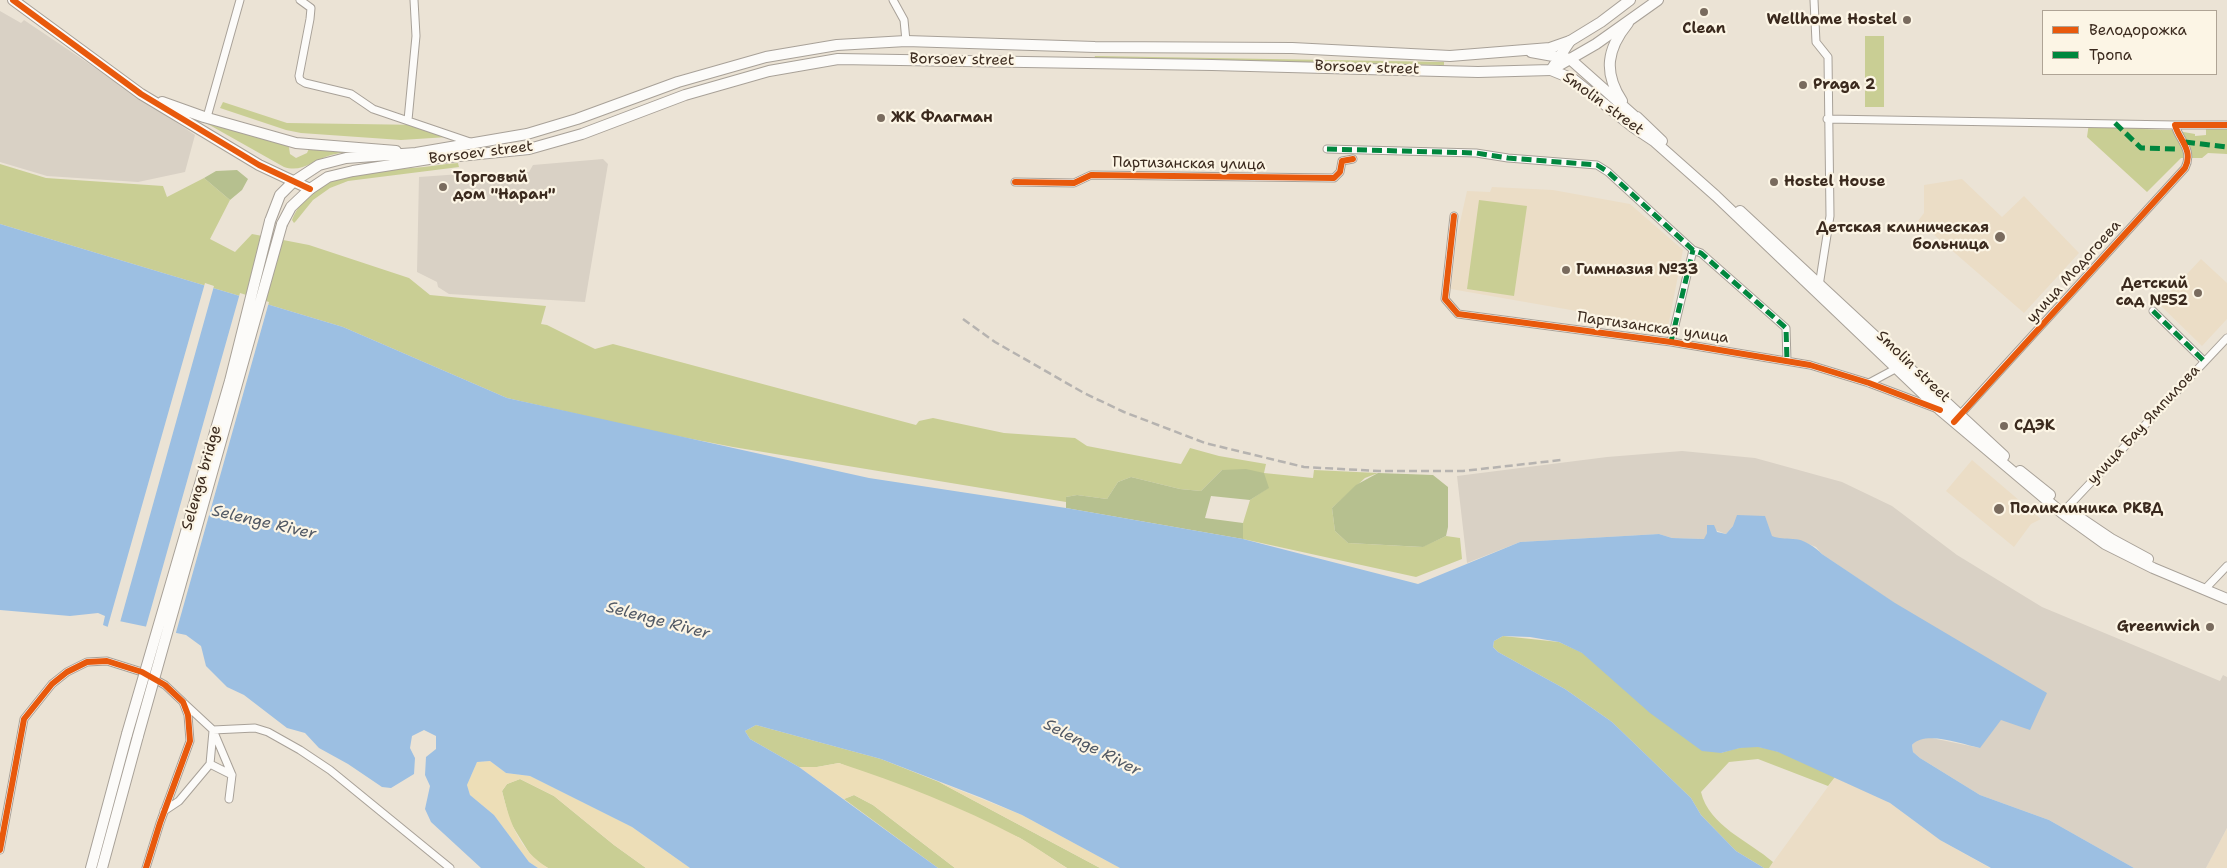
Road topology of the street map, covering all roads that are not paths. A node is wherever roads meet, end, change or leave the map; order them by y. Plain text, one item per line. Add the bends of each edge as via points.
1 (12, 0) edge
2 (240, 0) edge
3 (300, 0) edge
4 (414, 0) edge
5 (892, 0) edge
6 (1630, 0) edge
7 (1658, 0) edge
8 (1814, 0) edge
9 (1629, 23) junction
10 (906, 41) junction
11 (1570, 42) junction
12 (1527, 51) junction
13 (1450, 56) junction
14 (1560, 56) junction
15 (906, 59) junction
16 (1570, 59) junction
17 (1551, 70) junction
18 (1450, 71) junction
19 (141, 94) junction
20 (1627, 108) junction
21 (207, 117) junction
22 (1637, 117) junction
23 (1827, 119) junction
24 (408, 120) junction
25 (2227, 125) edge
26 (2176, 128) junction
27 (1654, 141) junction
28 (470, 142) junction
29 (1327, 149) dead end
30 (416, 153) junction
31 (1353, 159) dead end
32 (280, 176) junction
33 (293, 182) junction
34 (1015, 182) dead end
35 (310, 188) junction
36 (280, 195) junction
37 (1454, 216) dead end
38 (270, 221) joint
39 (282, 224) joint
40 (1693, 250) junction
41 (1818, 289) junction
42 (2153, 311) dead end
43 (2227, 338) edge
44 (1671, 342) junction
45 (1787, 361) junction
46 (2204, 361) junction
47 (1897, 368) junction
48 (1868, 383) junction
49 (1940, 410) junction
50 (1956, 419) junction
51 (2064, 511) junction
52 (2227, 566) edge
53 (2208, 587) junction
54 (2227, 592) edge
55 (2227, 599) edge
56 (183, 702) junction
57 (214, 730) junction
58 (210, 764) junction
59 (232, 776) junction
60 (229, 799) dead end
61 (164, 812) junction
62 (0, 850) edge
63 (91, 868) edge
64 (102, 868) edge
65 (146, 868) edge
66 (450, 868) edge

1 - 19 main road
2 - 21 street
3 - 24 street via 310,8 310,13 300,80 352,94 373,109
4 - 24 street via 416,36
5 - 10 street via 904,20
6 - 11 main road, Borsoev street
7 - 9 main road, Borsoev street
8 - 23 street via 1816,42 1828,57
9 - 16 main road, Borsoev street
9 - 20 main road, Smolin street via 1612,47 1610,60 1611,77
10 - 13 main road, Borsoev street via 1094,47 1292,48
10 - 15 main road
10 - 28 main road, Borsoev street via 837,45 766,56 678,82 552,127
11 - 12 main road, Borsoev street
11 - 14 main road
12 - 13 main road, Borsoev street
12 - 14 main road, Smolin street
13 - 18 main road
14 - 16 main road, Smolin street
14 - 17 main road
15 - 18 main road, Borsoev street
15 - 35 main road, Borsoev street via 838,59 769,71 685,95 582,134 529,149 353,171 328,177
16 - 17 main road, Borsoev street
16 - 20 main road, Smolin street
17 - 18 main road, Borsoev street
17 - 27 main road, Smolin street via 1573,79
19 - 21 main road
19 - 32 main road
20 - 22 main road, Smolin street
21 - 30 main road via 296,143
22 - 27 main road, Smolin street
22 - 41 main road
23 - 26 street
23 - 41 street via 1830,216
24 - 28 street
25 - 26 street
26 - 50 street, улица Модогоева via 2185,142 2185,168
27 - 41 main road, Smolin street
28 - 30 main road, Borsoev street
29 - 40 street via 1476,152 1508,158 1598,165
30 - 33 main road, Borsoev street via 346,158 319,165
31 - 34 street, Партизанская улица via 1342,160 1340,172 1334,178 1101,175 1074,184
32 - 33 main road
32 - 36 main road
33 - 35 main road
33 - 36 main road, Borsoev street
35 - 39 main road, Borsoev street via 291,207
36 - 38 main road, Borsoev street
37 - 44 street, Партизанская улица via 1445,300 1458,314
38 - 63 main road, Selenga bridge, bridge via 230,381
39 - 64 main road, Selenga bridge, bridge
40 - 44 street
40 - 45 street via 1701,253 1786,328
41 - 47 main road, Smolin street
41 - 50 main road
42 - 46 street
43 - 46 street, улица Бау Ямпилова
44 - 45 street, Партизанская улица
45 - 48 street, Партизанская улица
46 - 51 street, улица Бау Ямпилова
47 - 48 street
47 - 49 main road, Smolin street
48 - 49 street, Партизанская улица
49 - 50 main road, Smolin street
50 - 51 main road, Smolin street
51 - 53 main road, Smolin street via 2104,544 2153,568
52 - 53 street
53 - 54 main road
53 - 55 main road, Smolin street
56 - 57 street
56 - 61 street via 188,715 190,741
56 - 62 street via 165,685 142,672 107,661 87,662 52,684 24,719
57 - 58 street
57 - 59 street
57 - 66 street via 255,728 300,750 330,770
58 - 59 street
58 - 61 street via 179,801
59 - 60 street
61 - 65 street

